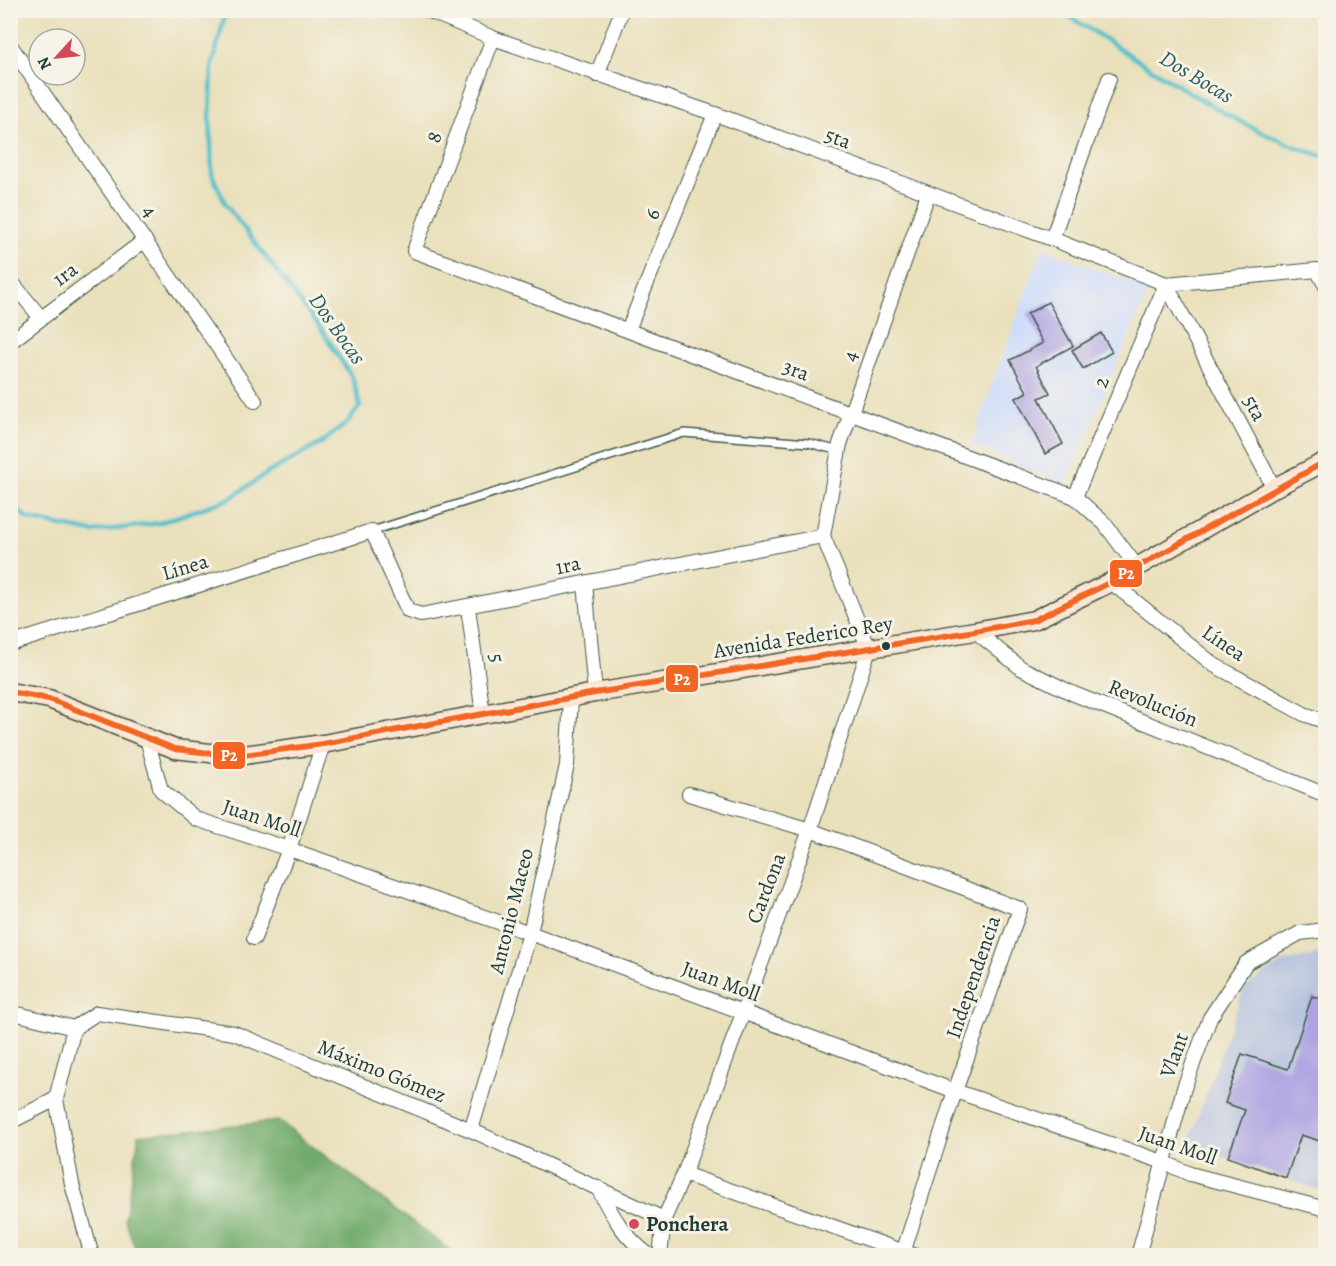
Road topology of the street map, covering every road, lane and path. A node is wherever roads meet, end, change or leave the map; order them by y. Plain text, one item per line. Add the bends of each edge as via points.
1 (427, 10) edge
2 (622, 10) edge
3 (493, 38) junction
4 (10, 45) edge
5 (597, 75) junction
6 (1109, 79) dead end
7 (715, 114) junction
8 (928, 194) junction
9 (1052, 239) junction
10 (145, 240) junction
11 (414, 250) joint
12 (10, 280) edge
13 (1166, 284) junction
14 (1326, 286) edge
15 (41, 318) junction
16 (628, 330) junction
17 (10, 342) edge
18 (255, 400) dead end
19 (853, 413) junction
20 (839, 451) junction
21 (1323, 466) edge
22 (1274, 488) junction
23 (1075, 497) junction
24 (372, 531) junction
25 (823, 536) junction
26 (1137, 567) junction
27 (1111, 582) junction
28 (585, 583) junction
29 (468, 608) junction
30 (975, 631) junction
31 (10, 644) edge
32 (868, 649) junction
33 (10, 692) edge
34 (595, 693) junction
35 (571, 698) junction
36 (483, 714) junction
37 (1326, 722) edge
38 (147, 739) junction
39 (322, 744) junction
40 (689, 794) dead end
41 (1326, 795) edge
42 (810, 830) junction
43 (289, 849) junction
44 (1326, 930) edge
45 (530, 933) junction
46 (254, 938) dead end
47 (742, 1011) junction
48 (10, 1012) edge
49 (74, 1028) junction
50 (955, 1091) junction
51 (56, 1099) junction
52 (10, 1122) edge
53 (471, 1130) junction
54 (1163, 1162) junction
55 (684, 1174) junction
56 (598, 1188) junction
57 (1326, 1209) edge
58 (664, 1219) junction
59 (907, 1254) edge
60 (92, 1256) edge
61 (650, 1256) edge
62 (660, 1256) edge
63 (1138, 1256) edge

1 - 3 street, 5ta
2 - 5 street
3 - 5 street, 5ta
3 - 11 street, 8
4 - 10 street, 4
5 - 7 street, 5ta
6 - 9 street
7 - 8 street, 5ta
7 - 16 street, 6
8 - 9 street, 5ta
8 - 19 street, 4
9 - 13 street, 5ta
10 - 15 street, 1ra
10 - 18 street, 4
11 - 16 street, 3ra
12 - 15 street
13 - 14 street, 5ta via 1317,270
13 - 22 street, 5ta
13 - 23 street, 2
15 - 17 street, 1ra
16 - 19 street, 3ra
19 - 20 street, 4
19 - 23 street, 3ra
20 - 24 lane via 809,443 684,433
20 - 25 street, 4
21 - 22 main road, Avenida Federico Rey
22 - 26 main road, Avenida Federico Rey
23 - 26 street, 3ra via 1104,523
24 - 29 street, 1ra via 408,611 421,615
24 - 31 street, Línea
25 - 28 street, 1ra
25 - 32 street
26 - 27 main road, Avenida Federico Rey
27 - 30 main road, Avenida Federico Rey via 1034,620
27 - 37 street, Línea via 1214,665
28 - 29 street, 1ra
28 - 34 street
29 - 36 street, 5
30 - 32 main road, Avenida Federico Rey
30 - 41 street, Revolución via 1021,668 1074,694
32 - 34 main road, Avenida Federico Rey
32 - 42 street, Cardona
33 - 38 main road, Avenida Federico Rey via 49,699
34 - 35 main road, Avenida Federico Rey
35 - 36 main road, Avenida Federico Rey
35 - 45 street, Antonio Maceo via 567,765
36 - 39 main road, Avenida Federico Rey
38 - 39 main road, Avenida Federico Rey via 175,749 236,756
38 - 43 street, Juan Moll via 161,790 196,819
39 - 43 street
40 - 42 street, Independencia
42 - 47 street, Cardona
42 - 50 street, Independencia via 1020,909
43 - 45 street, Juan Moll
43 - 46 street
44 - 54 street, Vlant via 1300,933 1246,963 1210,1018
45 - 47 street, Juan Moll
45 - 53 street, Antonio Maceo
47 - 50 street, Juan Moll
47 - 55 street, Cardona
48 - 49 street
49 - 51 street
49 - 53 street, Máximo Gómez via 98,1013 234,1033
50 - 54 street, Juan Moll
50 - 59 street, Independencia
51 - 52 street
51 - 60 street via 72,1184
53 - 56 street, Máximo Gómez
54 - 57 street, Juan Moll via 1190,1174
54 - 63 street, Vlant
55 - 58 street, Cardona
55 - 59 street
56 - 58 street, Máximo Gómez
56 - 61 street via 621,1229
58 - 62 street, Cardona

